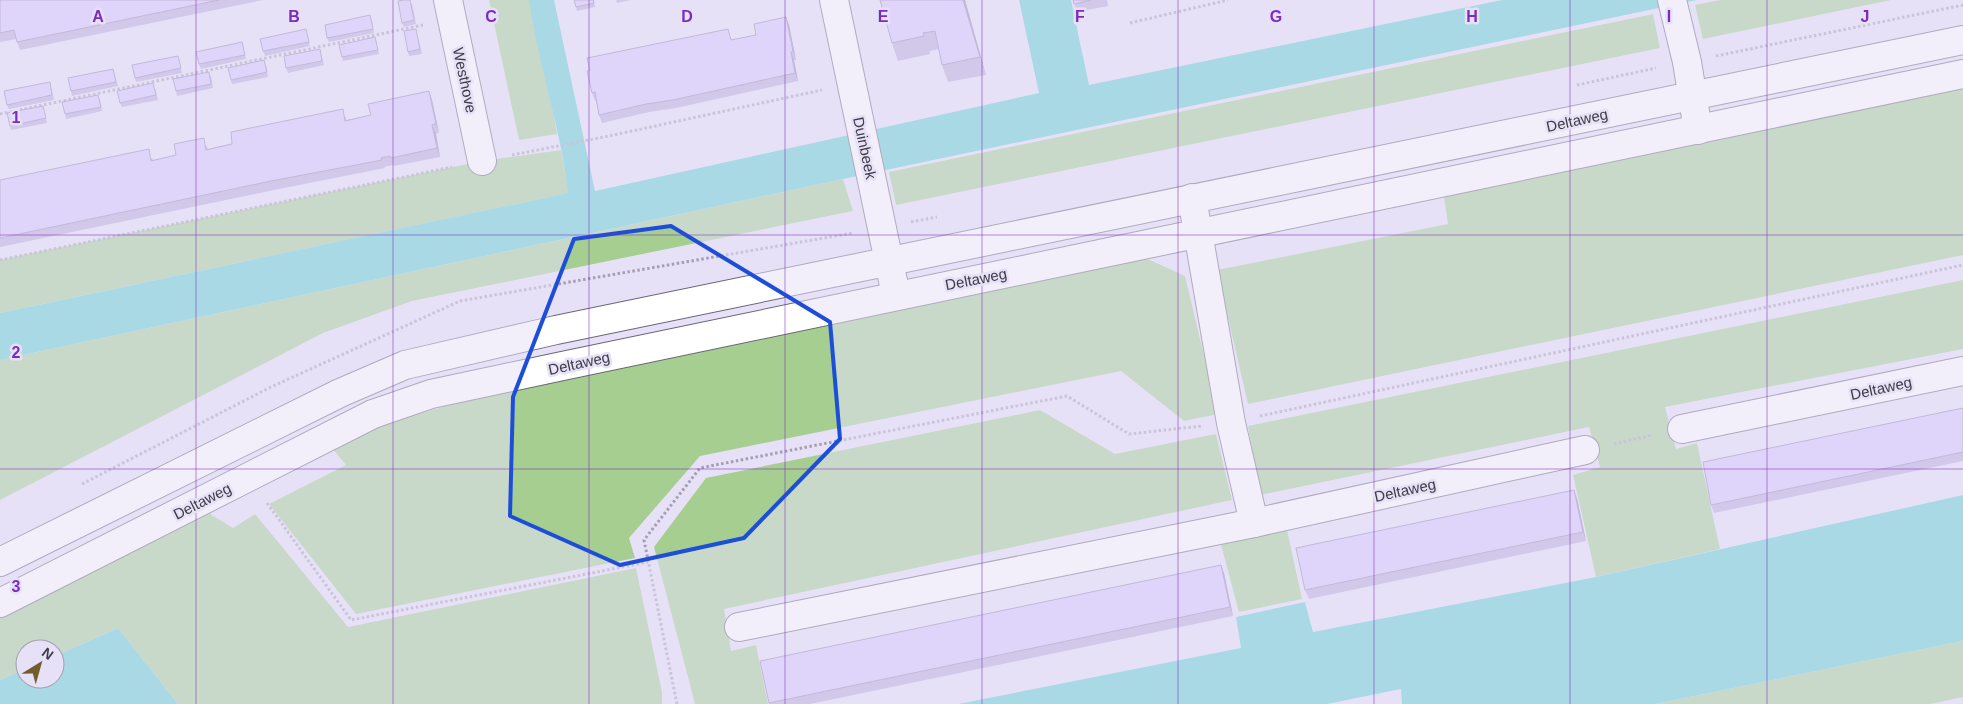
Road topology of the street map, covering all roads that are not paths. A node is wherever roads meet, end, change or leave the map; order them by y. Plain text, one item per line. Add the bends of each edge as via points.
1 (834, 0) edge
2 (1672, 0) edge
3 (450, 10) edge
4 (1963, 40) edge
5 (1963, 74) edge
6 (1691, 97) junction
7 (1698, 130) junction
8 (482, 161) road end
9 (1192, 198) junction
10 (1197, 235) junction
11 (889, 260) junction
12 (896, 295) junction
13 (1963, 371) edge
14 (1682, 429) road end
15 (1585, 450) road end
16 (1254, 523) junction
17 (0, 562) edge
18 (0, 603) edge
19 (739, 627) dead end

1 - 11 street, Duinbeek
2 - 6 street via 1687,62
3 - 8 street, Westhove
4 - 6 street, Deltaweg
5 - 7 street, Deltaweg
6 - 7 street
6 - 9 street, Deltaweg
7 - 10 street, Deltaweg
9 - 10 street
9 - 11 street, Deltaweg
10 - 12 street, Deltaweg
10 - 16 street via 1231,422
11 - 12 street, Duinbeek
11 - 17 street, Deltaweg via 405,365 340,393
12 - 18 street, Deltaweg via 431,394 373,414
13 - 14 street, Deltaweg
15 - 16 street, Deltaweg
16 - 19 street, Deltaweg

